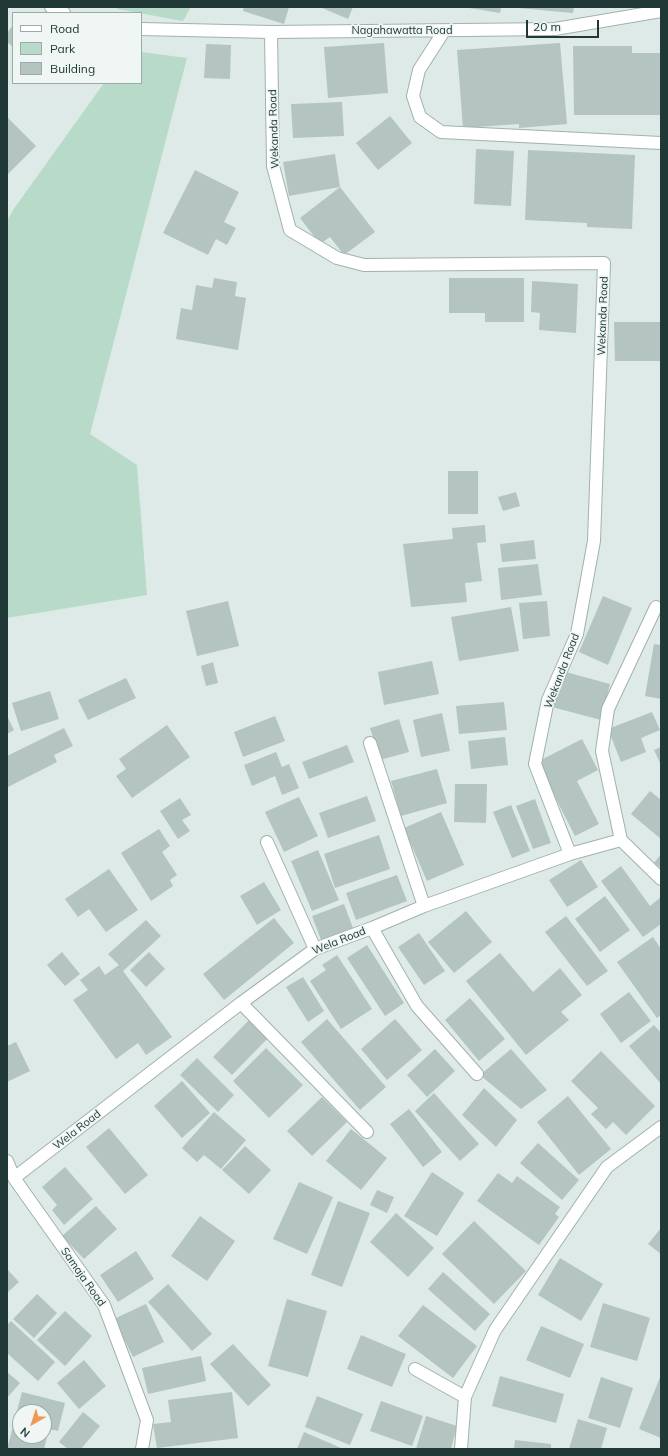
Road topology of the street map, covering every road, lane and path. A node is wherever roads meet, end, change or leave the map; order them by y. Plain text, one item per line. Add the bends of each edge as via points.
1 (51, 7) edge
2 (661, 11) edge
3 (62, 12) edge
4 (142, 30) edge
5 (444, 31) junction
6 (271, 32) junction
7 (661, 143) edge
8 (656, 607) dead end
9 (370, 743) dead end
10 (621, 840) junction
11 (268, 842) dead end
12 (570, 854) junction
13 (661, 879) edge
14 (424, 906) junction
15 (372, 928) junction
16 (315, 949) junction
17 (241, 1003) junction
18 (477, 1074) dead end
19 (661, 1127) edge
20 (367, 1132) dead end
21 (7, 1161) edge
22 (14, 1178) junction
23 (415, 1369) dead end
24 (465, 1397) junction
25 (142, 1449) edge
26 (461, 1449) edge

1 - 3 street
2 - 5 street, Nagahawatta Road via 555,29
4 - 6 street, Nagahawatta Road
5 - 6 street, Nagahawatta Road
5 - 7 street via 419,70 413,96 420,116 441,132
6 - 12 street, Wekanda Road via 274,166 290,230 338,258 364,266 604,263 594,541 577,634 548,700 535,764
8 - 10 street via 608,709 602,751
9 - 14 street
10 - 12 street, Wela Road
10 - 13 street
11 - 16 street
12 - 14 street, Wela Road
14 - 15 street, Wela Road
15 - 16 street, Wela Road
15 - 18 street via 417,1006
16 - 17 street, Wela Road
17 - 20 street
17 - 22 street, Wela Road
19 - 24 street via 607,1167 495,1330
21 - 22 street, Samaja Road
22 - 25 street, Samaja Road via 104,1305 147,1420
23 - 24 street
24 - 26 street

